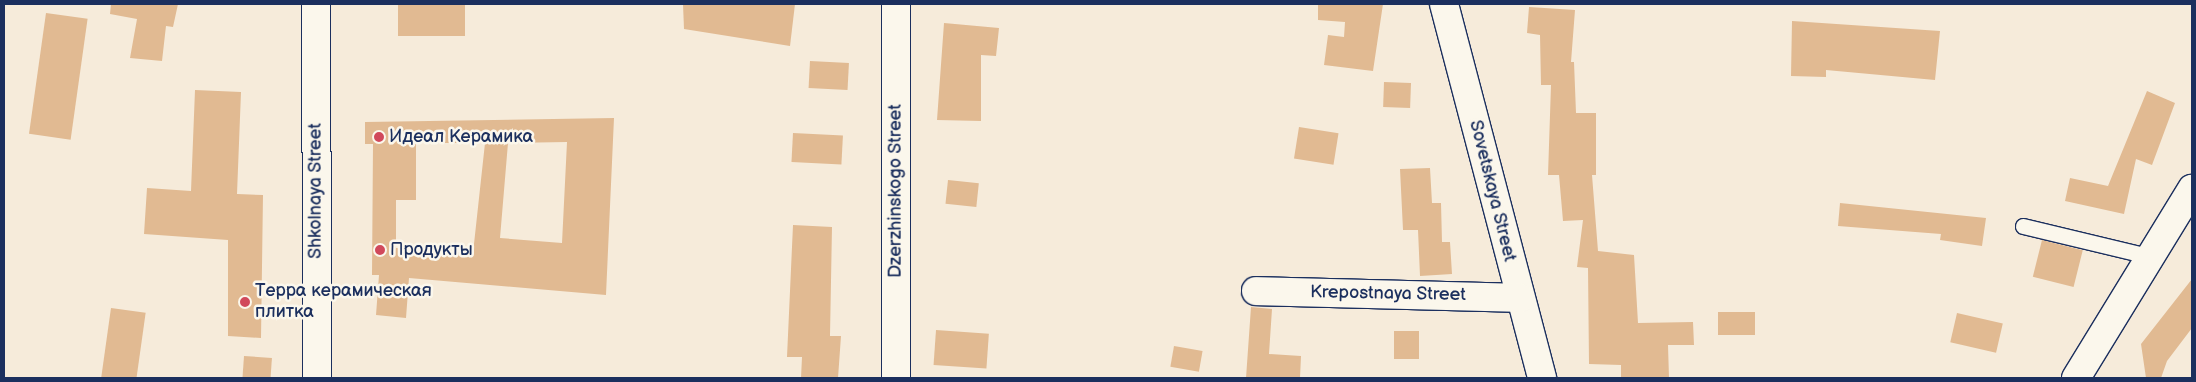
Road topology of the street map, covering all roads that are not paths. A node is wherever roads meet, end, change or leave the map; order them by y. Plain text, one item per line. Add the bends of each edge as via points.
1 (316, 4) edge
2 (896, 4) edge
3 (1444, 4) edge
4 (2192, 189) edge
5 (2022, 226) dead end
6 (2152, 257) junction
7 (1256, 291) dead end
8 (1520, 298) junction
9 (317, 378) edge
10 (896, 378) edge
11 (1542, 378) edge
12 (2076, 378) edge

1 - 9 street, Shkolnaya Street
2 - 10 street, Dzerzhinskogo Street
3 - 8 street, Sovetskaya Street
4 - 6 street
5 - 6 lane
6 - 12 street
7 - 8 street, Krepostnaya Street
8 - 11 street, Sovetskaya Street

